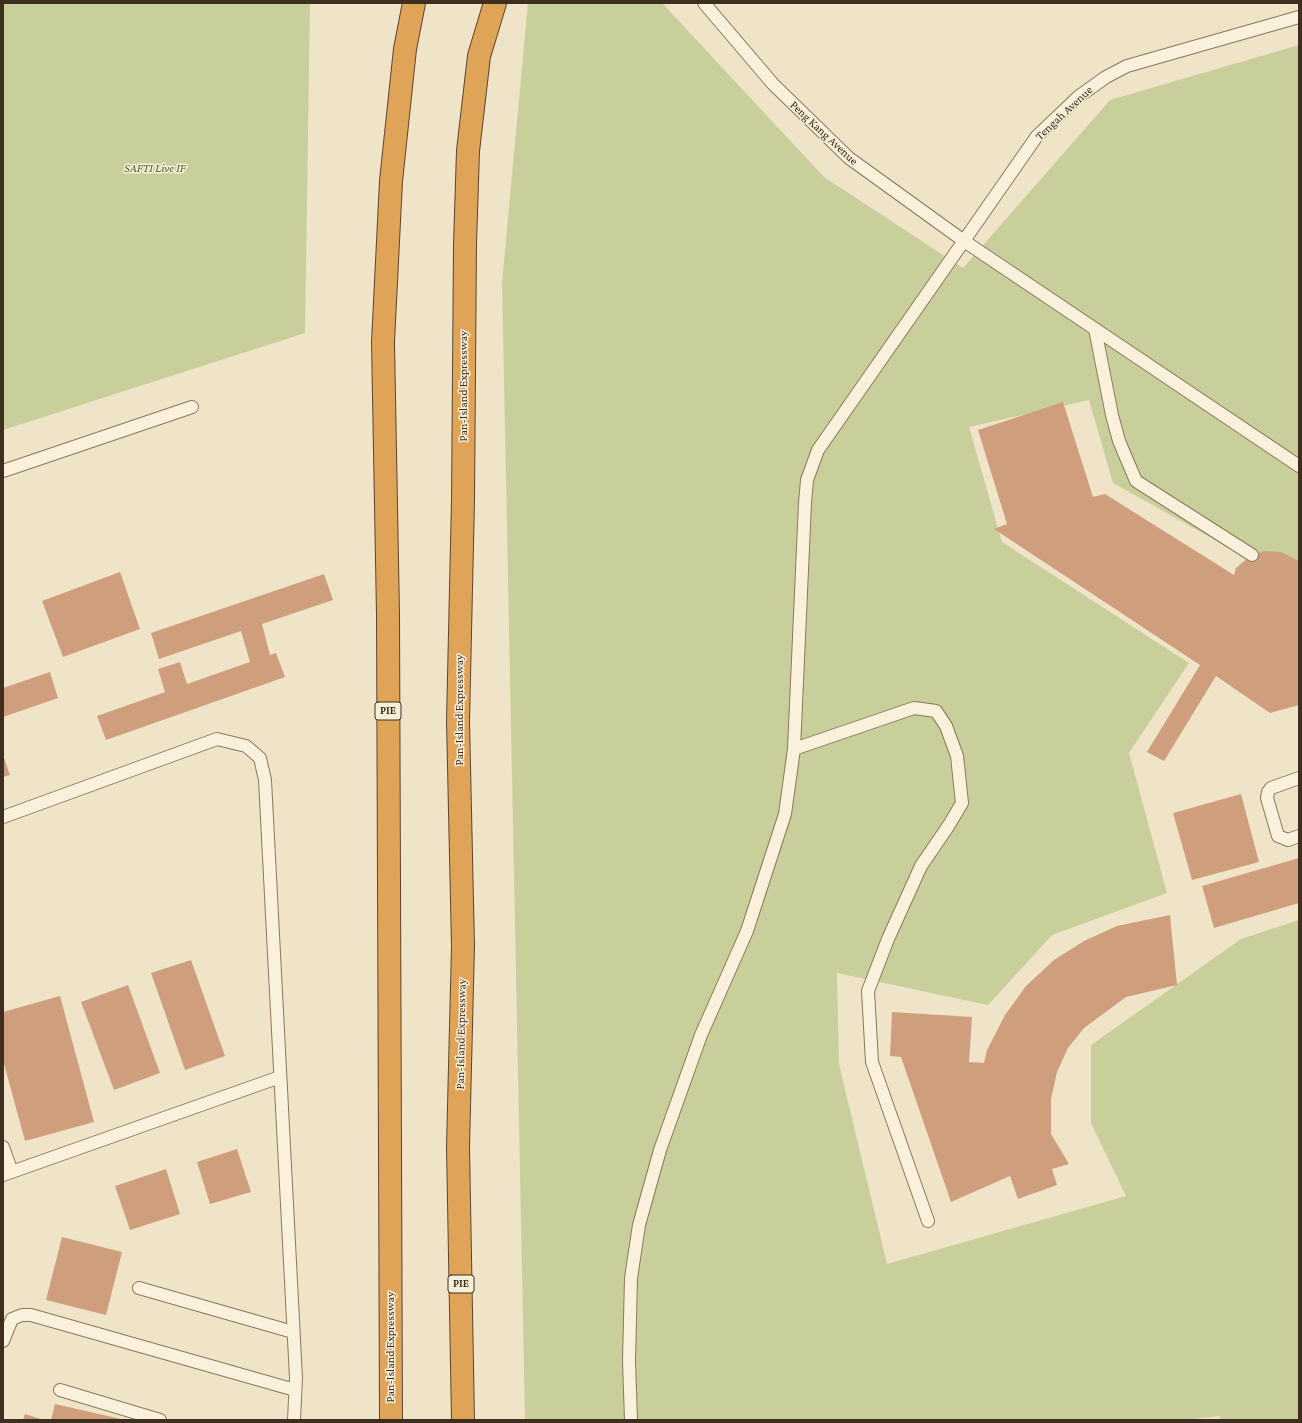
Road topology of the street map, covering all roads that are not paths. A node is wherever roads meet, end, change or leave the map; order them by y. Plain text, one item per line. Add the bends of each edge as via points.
1 (414, 3) edge
2 (495, 3) edge
3 (704, 3) edge
4 (1299, 17) edge
5 (964, 240) junction
6 (1095, 329) junction
7 (192, 407) dead end
8 (1299, 466) edge
9 (3, 471) edge
10 (1252, 556) dead end
11 (794, 749) junction
12 (1299, 778) edge
13 (3, 818) edge
14 (1299, 836) edge
15 (280, 1077) junction
16 (3, 1147) edge
17 (7, 1173) edge
18 (928, 1221) dead end
19 (139, 1288) dead end
20 (293, 1332) junction
21 (3, 1341) edge
22 (60, 1390) dead end
23 (295, 1390) junction
24 (160, 1420) edge
25 (294, 1420) edge
26 (390, 1420) edge
27 (463, 1420) edge
28 (631, 1420) edge

1 - 26 highway, Pan-Island Expressway / PIE via 405,49 391,180 383,342 388,615
2 - 27 highway, Pan-Island Expressway / PIE via 479,56 468,151 465,252 458,721 463,946 458,1147
3 - 5 lane, Peng Kang Avenue via 773,84 849,158
4 - 5 lane, Tengah Avenue via 1127,66 1106,76 1078,97 1037,136
5 - 6 lane, Peng Kang Avenue
5 - 11 lane, Tengah Avenue via 818,450 807,480
6 - 8 lane, Peng Kang Avenue
6 - 10 lane via 1119,441 1136,481
7 - 9 lane
11 - 18 lane via 914,708 936,711 946,726 957,756 962,803 921,866 868,991 872,1062
11 - 28 lane, Tengah Avenue via 785,814 752,916 701,1035 660,1150 639,1225 631,1278
12 - 14 lane via 1271,788 1267,798 1278,836 1288,840
13 - 15 lane via 217,739 246,746 260,758 265,780
15 - 17 lane
15 - 20 lane
16 - 17 lane
19 - 20 lane
20 - 23 lane
21 - 23 lane via 12,1320 22,1315 31,1315
22 - 24 lane
23 - 25 lane

